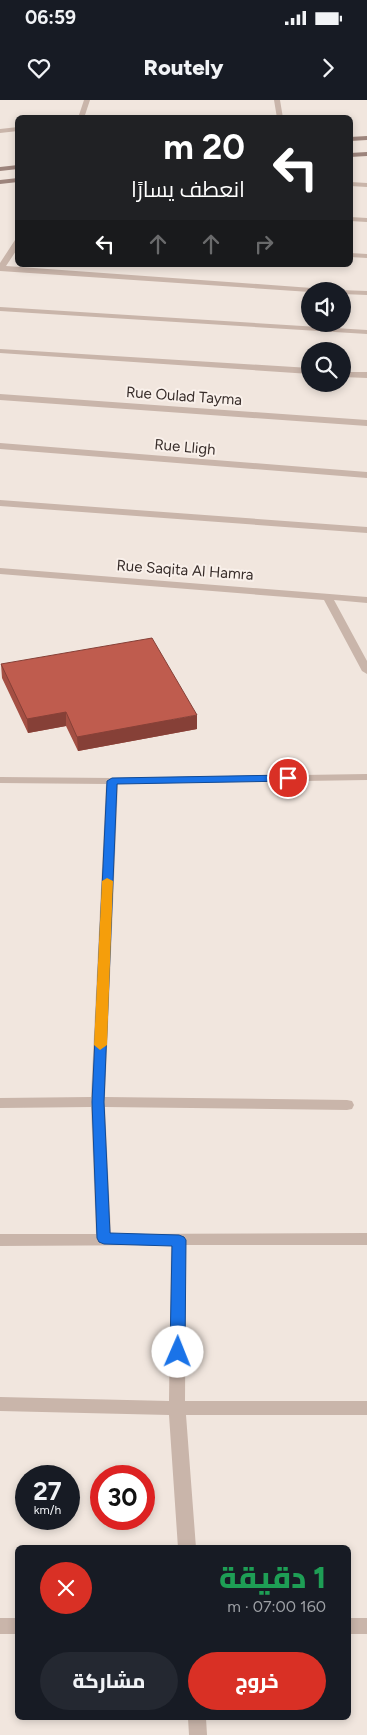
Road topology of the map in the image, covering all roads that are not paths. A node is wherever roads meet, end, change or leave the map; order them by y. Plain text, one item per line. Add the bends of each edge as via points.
1 (87, 100) edge
2 (277, 100) edge
3 (81, 115) edge
4 (280, 115) edge
5 (0, 124) edge
6 (15, 125) edge
7 (15, 129) edge
8 (0, 131) edge
9 (367, 138) edge
10 (353, 139) edge
11 (367, 154) edge
12 (353, 155) edge
13 (15, 167) edge
14 (0, 169) edge
15 (15, 180) edge
16 (0, 182) edge
17 (353, 184) edge
18 (367, 185) edge
19 (353, 219) edge
20 (367, 220) edge
21 (15, 246) edge
22 (353, 255) edge
23 (367, 256) edge
24 (0, 269) edge
25 (301, 289) edge
26 (351, 292) edge
27 (367, 293) edge
28 (0, 309) edge
29 (367, 332) edge
30 (0, 351) edge
31 (301, 371) edge
32 (351, 374) edge
33 (367, 375) edge
34 (0, 397) edge
35 (367, 423) edge
36 (0, 446) edge
37 (367, 475) edge
38 (0, 503) edge
39 (367, 530) edge
40 (0, 571) edge
41 (327, 596) junction
42 (367, 600) edge
43 (367, 671) edge
44 (367, 777) edge
45 (0, 780) edge
46 (112, 781) junction
47 (98, 1102) junction
48 (0, 1103) edge
49 (346, 1105) dead end
50 (104, 1238) junction
51 (367, 1239) edge
52 (0, 1240) edge
53 (179, 1240) junction
54 (0, 1404) edge
55 (177, 1408) junction
56 (367, 1408) edge
57 (187, 1545) edge
58 (0, 1626) edge
59 (15, 1626) edge
60 (351, 1626) edge
61 (367, 1626) edge
62 (197, 1720) edge
63 (198, 1735) edge

1 - 3 street
2 - 4 street
5 - 6 street
7 - 8 street
9 - 10 street
11 - 12 street
13 - 14 street
15 - 16 street
17 - 18 street
19 - 20 street
21 - 24 street
22 - 23 street
24 - 25 street
26 - 27 street
28 - 29 street
30 - 31 street
32 - 33 street
34 - 35 street, Rue Oulad Tayma
36 - 37 street, Rue Lligh
38 - 39 street
40 - 41 street, Rue Saqita Al Hamra
41 - 42 street, Rue Saqita Al Hamra
41 - 43 street
44 - 46 street
45 - 46 street
46 - 47 street
47 - 48 street
47 - 49 street
47 - 50 street
50 - 52 street
50 - 53 street
51 - 53 street
53 - 55 street
54 - 55 street
55 - 56 street
55 - 57 street
58 - 59 street
60 - 61 street
62 - 63 street

